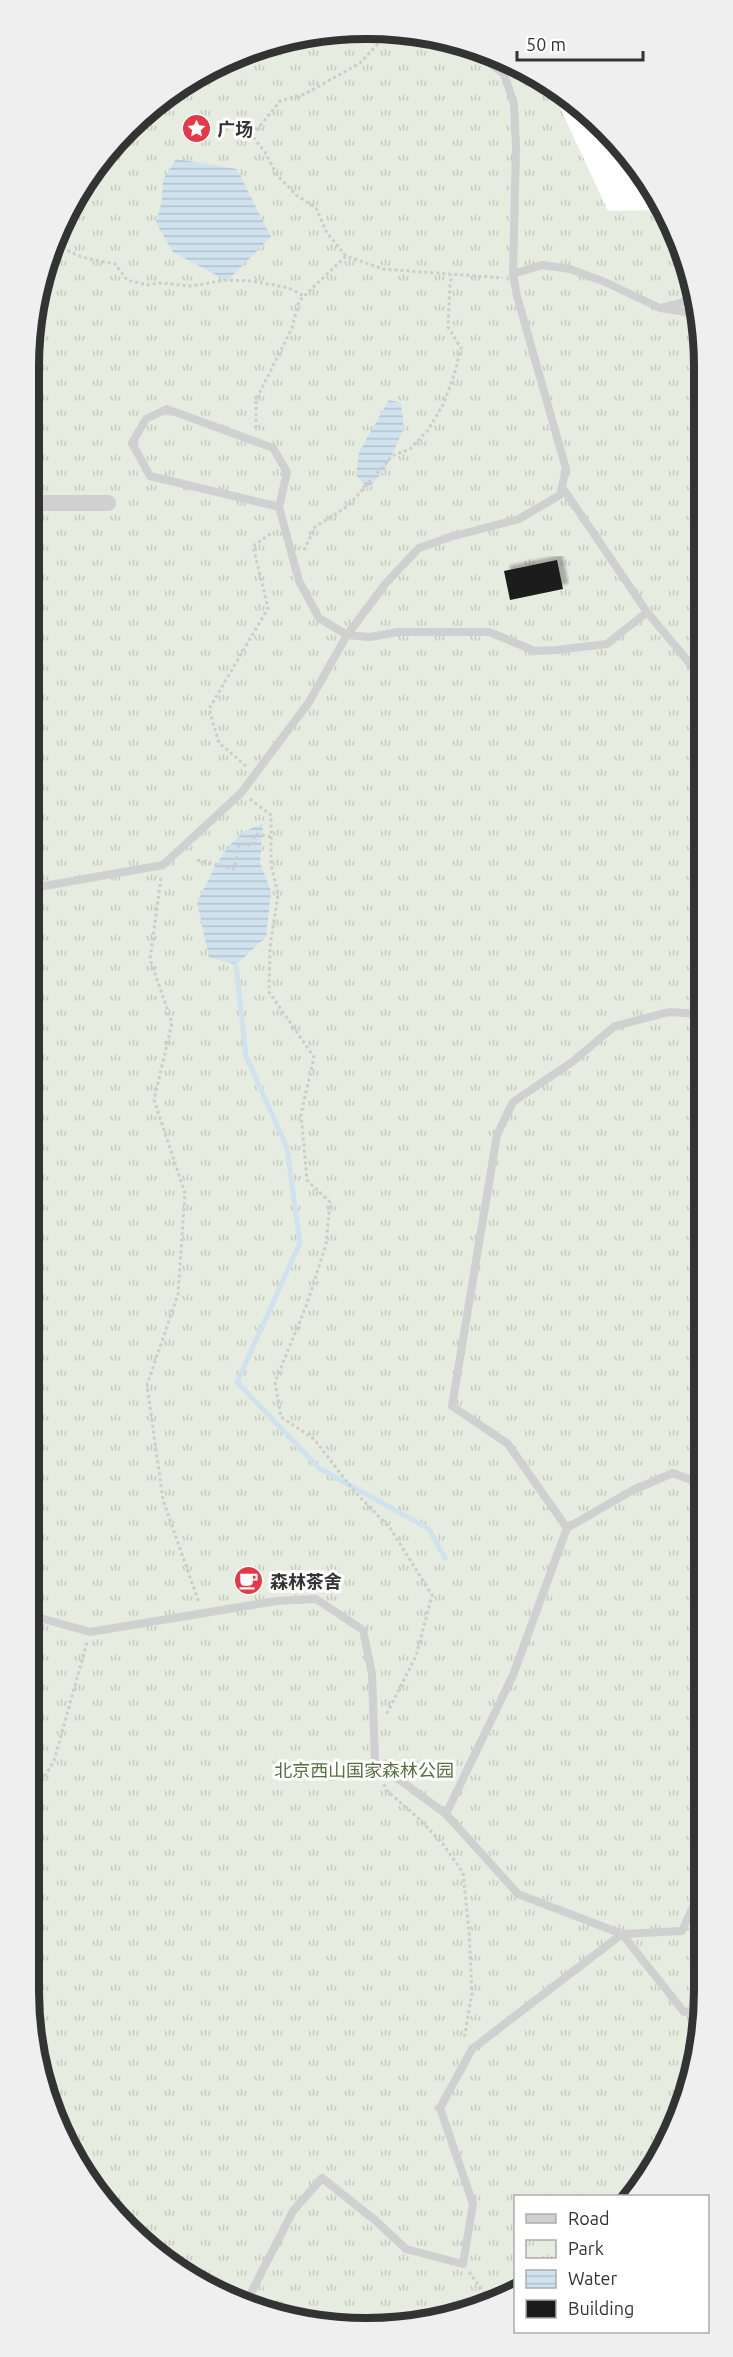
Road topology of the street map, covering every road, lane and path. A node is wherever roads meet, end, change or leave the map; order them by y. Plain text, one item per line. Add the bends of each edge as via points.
1 (382, 40) edge
2 (490, 63) edge
3 (62, 246) edge
4 (346, 256) junction
5 (513, 274) junction
6 (452, 275) junction
7 (304, 296) junction
8 (687, 301) edge
9 (660, 308) junction
10 (689, 313) edge
11 (256, 442) junction
12 (562, 487) junction
13 (39, 503) edge
14 (108, 503) dead end
15 (279, 507) junction
16 (284, 524) junction
17 (293, 558) junction
18 (647, 612) junction
19 (347, 635) junction
20 (694, 669) edge
21 (254, 773) junction
22 (241, 793) junction
23 (271, 837) junction
24 (196, 860) dead end
25 (163, 865) junction
26 (39, 887) edge
27 (694, 1013) edge
28 (694, 1481) edge
29 (567, 1528) junction
30 (203, 1613) junction
31 (39, 1618) edge
32 (90, 1632) junction
33 (374, 1739) junction
34 (375, 1762) junction
35 (39, 1786) edge
36 (446, 1814) junction
37 (694, 1905) edge
38 (622, 1934) junction
39 (693, 2011) edge
40 (462, 2043) dead end
41 (463, 2264) junction
42 (486, 2295) edge
43 (248, 2296) edge

1 - 4 path via 360,63 305,94 280,101 252,136 277,175 316,208 327,233
2 - 5 lane via 504,74 514,104
3 - 7 path via 90,259 116,264 127,280 147,285 252,281 289,288
4 - 6 path via 383,269
4 - 7 path
5 - 6 path via 500,278
5 - 9 lane via 542,265 570,269
5 - 12 lane via 566,469
6 - 17 path via 448,327 461,348 444,403 428,430 410,449 392,456 348,506 315,527 303,552
7 - 11 path via 256,400
8 - 9 lane
9 - 10 lane
11 - 15 lane via 273,448 287,472
11 - 15 lane via 167,409 146,419 132,443 150,476
12 - 18 lane
12 - 19 lane via 560,495 519,519 418,548
13 - 14 street
15 - 16 lane
16 - 17 lane
16 - 21 path via 253,546 268,608 209,709 219,743
17 - 19 lane via 298,581 319,618
18 - 19 lane via 607,644 556,650 535,651 489,632
18 - 20 lane
19 - 21 lane via 309,702
21 - 22 lane
22 - 23 path via 271,816
22 - 25 lane
23 - 24 path via 255,834 252,846 239,844 234,869
23 - 33 path via 271,864 278,894 270,947 269,992 314,1057 301,1114 307,1180 330,1202 322,1254 307,1304 275,1382 281,1417 314,1439 354,1491 390,1528 432,1595 416,1656
25 - 26 lane
25 - 30 path via 150,959 172,1023 154,1100 185,1193 178,1294 147,1384 163,1500
27 - 29 lane via 669,1011 615,1026 572,1062 513,1102 497,1135 452,1406 508,1444
28 - 29 lane via 673,1473 633,1490
29 - 36 lane via 513,1675
30 - 32 lane
30 - 33 lane via 316,1599 363,1630 372,1674
31 - 32 lane
32 - 35 path via 54,1761
33 - 34 lane
34 - 36 lane
34 - 40 path via 386,1790 443,1844 463,1873 472,1993
36 - 38 lane via 518,1894
37 - 38 lane via 682,1931
38 - 39 lane via 684,2012
38 - 41 lane via 472,2049 440,2108 473,2204
41 - 42 path
41 - 43 lane via 406,2249 322,2178 293,2211

